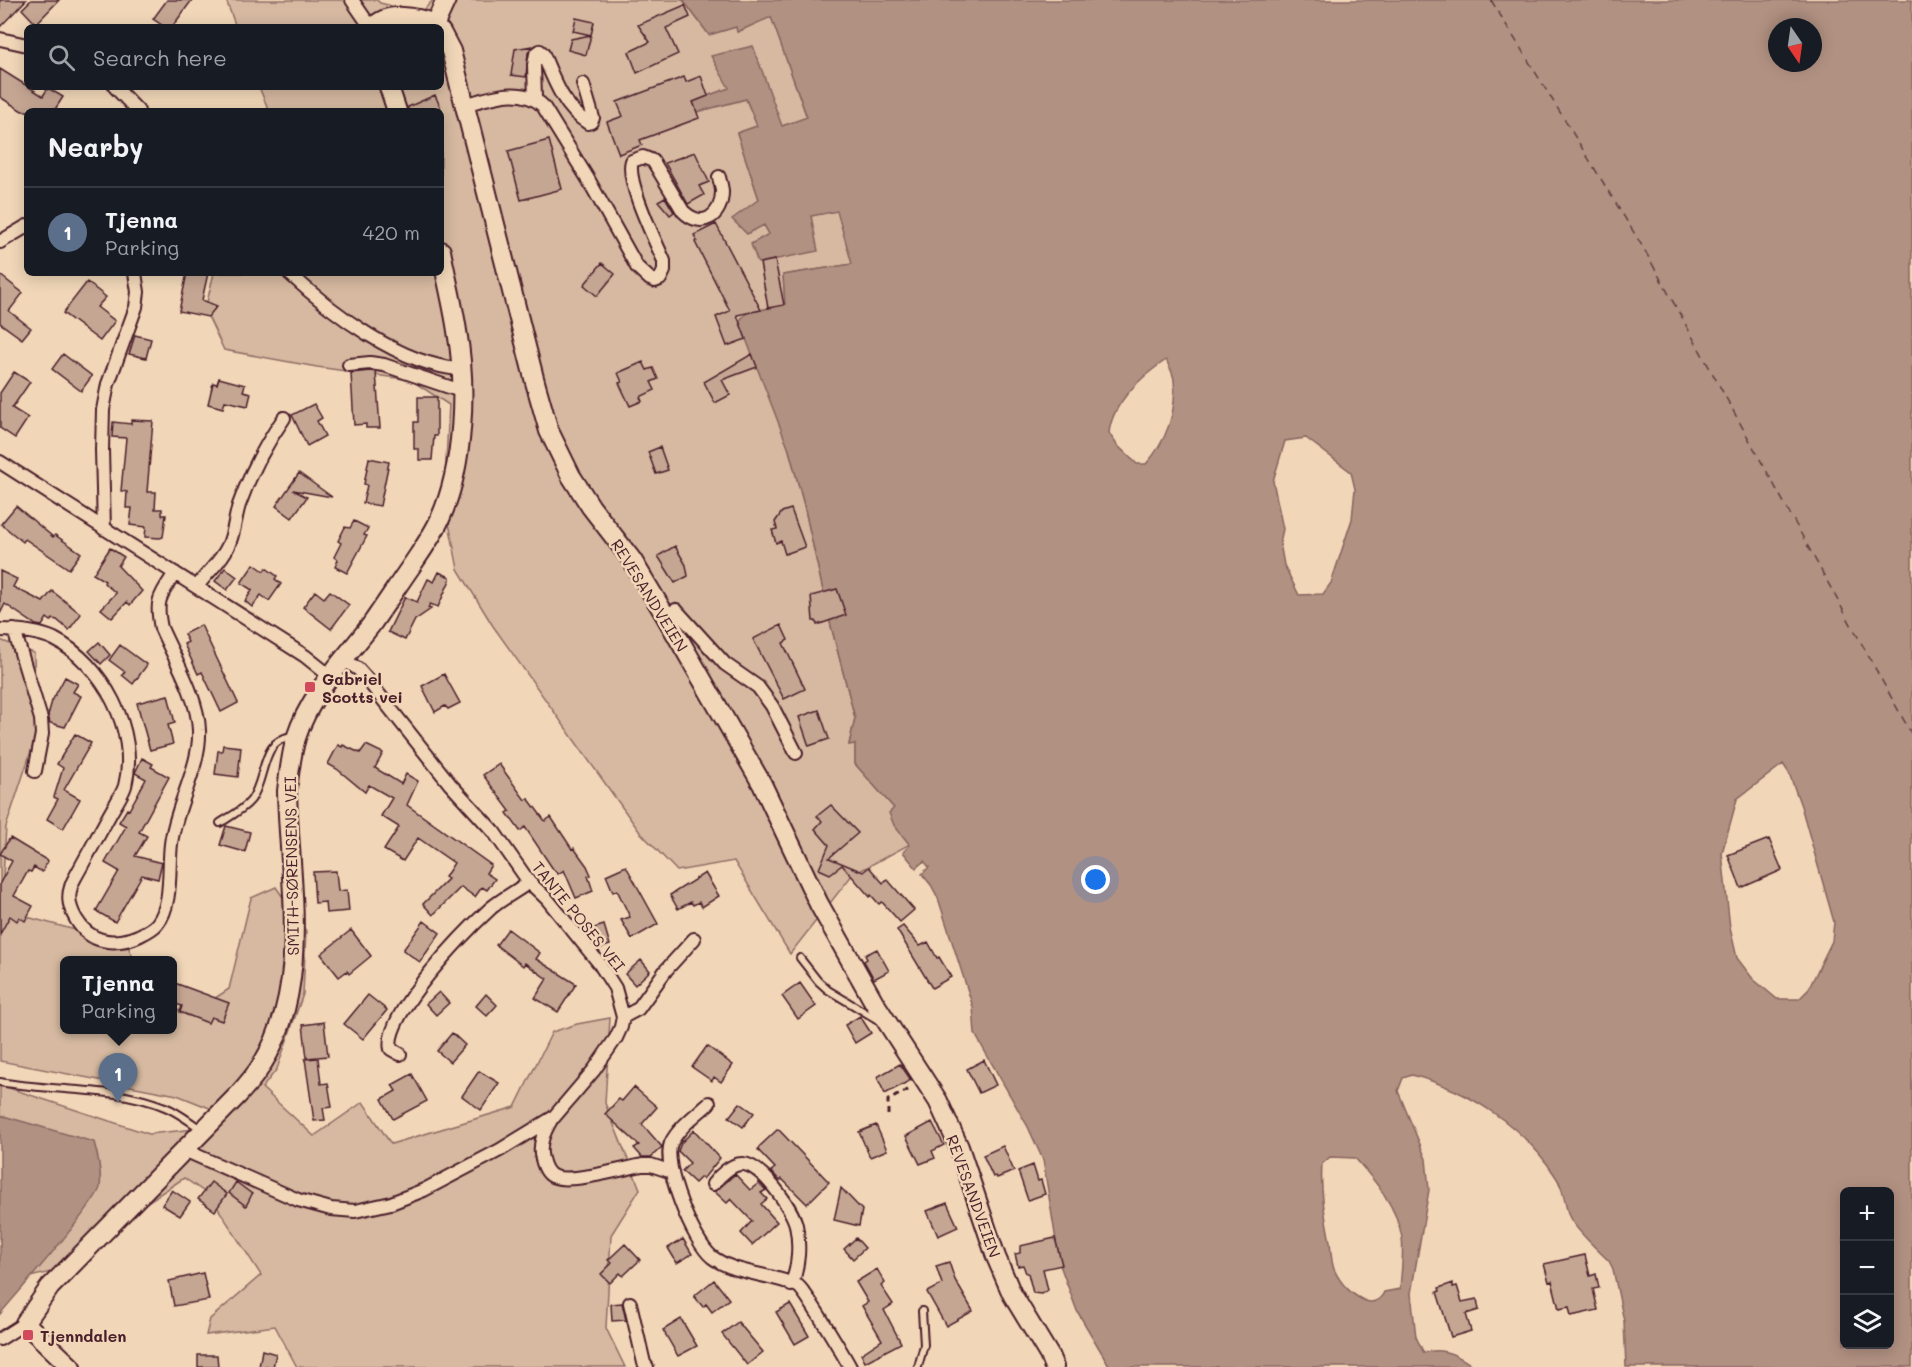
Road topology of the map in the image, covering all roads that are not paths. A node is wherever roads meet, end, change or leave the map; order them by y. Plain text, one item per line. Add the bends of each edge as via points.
1 (352, 0) edge
2 (446, 0) edge
3 (371, 24) edge
4 (377, 24) edge
5 (428, 24) edge
6 (439, 24) edge
7 (0, 39) edge
8 (444, 39) edge
9 (24, 44) edge
10 (583, 84) dead end
11 (118, 90) edge
12 (390, 90) edge
13 (535, 98) junction
14 (464, 105) junction
15 (135, 108) edge
16 (396, 108) edge
17 (719, 177) dead end
18 (24, 228) edge
19 (0, 242) edge
20 (444, 265) edge
21 (135, 276) edge
22 (292, 276) edge
23 (349, 364) dead end
24 (461, 369) junction
25 (461, 391) junction
26 (284, 418) dead end
27 (0, 463) edge
28 (104, 529) junction
29 (175, 573) junction
30 (197, 587) junction
31 (665, 615) junction
32 (0, 630) edge
33 (14, 630) junction
34 (343, 659) junction
35 (330, 676) junction
36 (297, 736) junction
37 (796, 753) dead end
38 (35, 771) dead end
39 (220, 823) dead end
40 (530, 882) junction
41 (694, 939) dead end
42 (800, 958) dead end
43 (623, 1017) junction
44 (889, 1027) junction
45 (400, 1054) dead end
46 (0, 1082) edge
47 (709, 1103) dead end
48 (554, 1117) junction
49 (204, 1131) junction
50 (184, 1150) junction
51 (672, 1172) junction
52 (713, 1184) dead end
53 (791, 1285) junction
54 (630, 1302) dead end
55 (922, 1311) dead end
56 (25, 1323) junction
57 (0, 1339) edge
58 (71, 1367) edge
59 (647, 1367) edge
60 (850, 1367) edge
61 (918, 1367) edge
62 (1054, 1367) edge

1 - 3 street
2 - 6 main road
4 - 5 main road via 387,18 410,17
7 - 9 street
8 - 14 main road, REVESANDVEIEN via 451,51
10 - 13 street via 593,118 588,123 572,110 540,51 534,65
11 - 15 street
12 - 16 main road
13 - 14 street via 513,94
13 - 17 street via 588,179 637,267 650,279 660,279 664,261 634,189 630,168 633,161 643,157 653,161 683,211 700,221 714,214 720,202
14 - 31 main road, REVESANDVEIEN via 549,431 571,476 632,560
18 - 19 street
20 - 24 main road, SMITH-SØRENSENS VEI
21 - 28 street via 136,307 112,374 104,410
22 - 24 street via 316,298 388,346 433,365
23 - 25 street via 384,365
24 - 25 main road, SMITH-SØRENSENS VEI
25 - 34 main road, SMITH-SØRENSENS VEI via 456,461 440,519 396,589
26 - 30 street via 266,444 245,491 229,544
27 - 28 street
28 - 29 street
29 - 30 street
29 - 33 street via 159,598 158,616 194,705 198,750 177,813 164,911 157,924 133,938 101,940 90,934 77,921 69,897 70,887 124,788 128,770 123,728 110,693 76,654 53,639
30 - 35 street
31 - 37 street via 676,610 726,664 759,687
31 - 44 main road, REVESANDVEIEN via 762,784 819,904
32 - 33 street
33 - 38 street via 41,718
34 - 35 main road, SMITH-SØRENSENS VEI
34 - 40 street, TANTE POSES VEI via 374,687 450,784 494,832
35 - 36 main road, SMITH-SØRENSENS VEI
36 - 39 lane via 272,745 252,798
36 - 49 main road, SMITH-SØRENSENS VEI via 287,791 295,947 287,1004 261,1066
40 - 43 street, TANTE POSES VEI via 599,963 615,988
40 - 45 street via 493,907 421,983 392,1036 392,1049
41 - 43 street via 638,1009
42 - 44 lane, REVESANDVEIEN via 828,990
43 - 48 street via 616,1038 594,1070
44 - 62 main road, REVESANDVEIEN via 938,1101 959,1147 1012,1294
46 - 49 lane via 129,1097 167,1108
47 - 51 street via 672,1143 668,1156
48 - 50 street via 424,1190 391,1203 355,1210 331,1209 298,1200
48 - 51 street via 543,1134 540,1151 545,1170 554,1177 572,1178 642,1165
49 - 50 main road, SMITH-SØRENSENS VEI
50 - 56 main road, SMITH-SØRENSENS VEI via 50,1287
51 - 53 street via 684,1214 711,1256 734,1268
52 - 53 street via 744,1164 761,1174 779,1193 796,1225 798,1257
53 - 60 street via 800,1287
54 - 59 street
55 - 61 lane via 924,1345
56 - 57 street
56 - 58 main road

